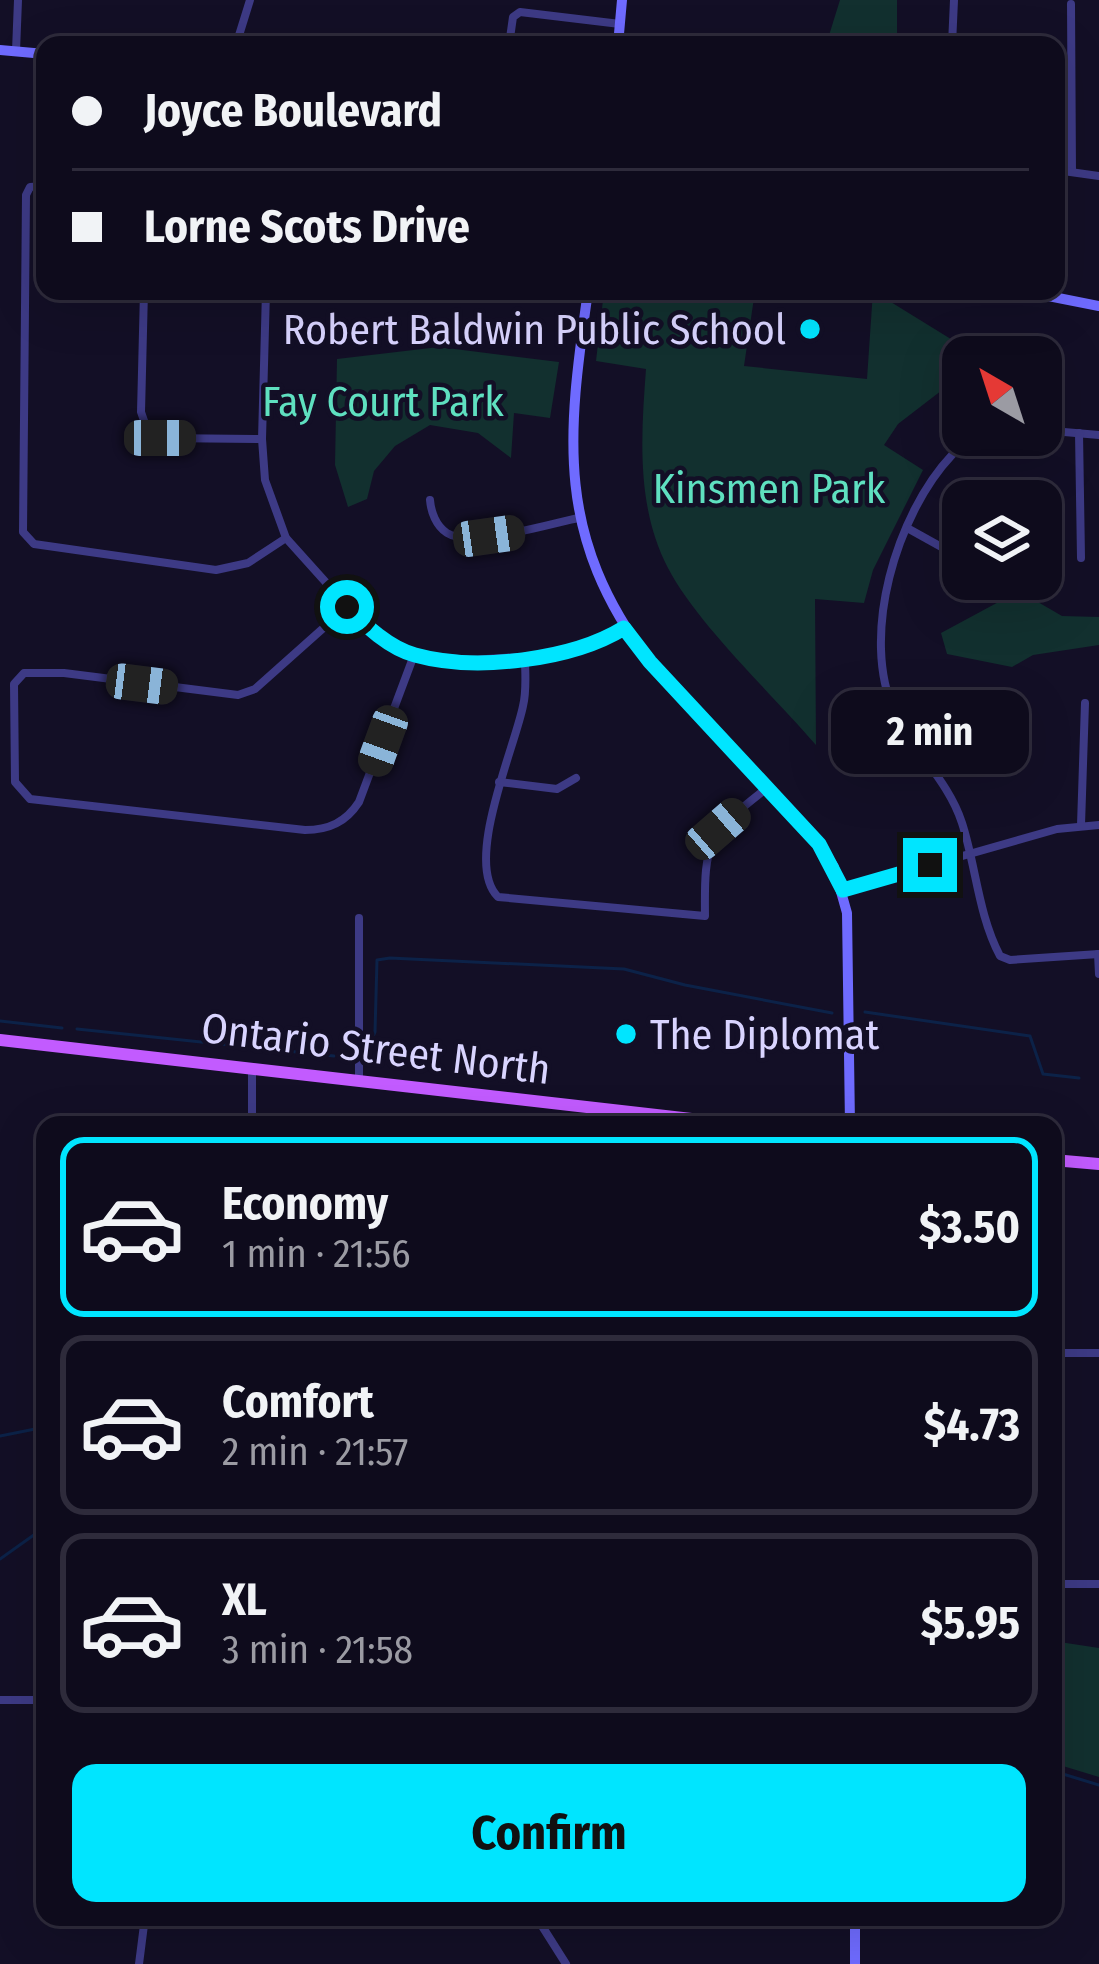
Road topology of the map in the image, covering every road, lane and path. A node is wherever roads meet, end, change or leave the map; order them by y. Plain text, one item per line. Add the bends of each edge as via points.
1 (18, 0) edge
2 (250, 0) edge
3 (622, 0) edge
4 (954, 0) edge
5 (1071, 4) dead end
6 (620, 24) junction
7 (239, 36) edge
8 (510, 36) edge
9 (619, 36) edge
10 (952, 36) edge
11 (0, 50) edge
12 (16, 51) junction
13 (36, 53) edge
14 (1065, 171) edge
15 (1072, 172) junction
16 (1099, 176) edge
17 (36, 187) edge
18 (1065, 299) edge
19 (144, 300) edge
20 (266, 300) edge
21 (586, 300) edge
22 (1099, 306) edge
23 (1062, 432) edge
24 (1079, 433) junction
25 (1099, 435) edge
26 (262, 439) junction
27 (952, 456) edge
28 (430, 500) dead end
29 (578, 518) junction
30 (909, 529) junction
31 (286, 538) junction
32 (942, 547) edge
33 (1081, 558) dead end
34 (347, 607) junction
35 (624, 628) junction
36 (414, 655) junction
37 (524, 658) junction
38 (1085, 703) dead end
39 (958, 727) dead end
40 (921, 753) junction
41 (575, 778) dead end
42 (499, 782) junction
43 (767, 788) junction
44 (1081, 825) junction
45 (1099, 825) edge
46 (967, 854) junction
47 (843, 890) junction
48 (359, 918) dead end
49 (1099, 954) edge
50 (1099, 974) edge
51 (0, 1040) edge
52 (252, 1068) junction
53 (359, 1080) junction
54 (252, 1116) edge
55 (666, 1116) edge
56 (850, 1116) edge
57 (1062, 1161) edge
58 (1099, 1164) edge
59 (1062, 1353) edge
60 (1099, 1353) edge
61 (1062, 1584) edge
62 (1099, 1584) edge
63 (0, 1700) edge
64 (36, 1700) edge
65 (144, 1926) edge
66 (542, 1926) edge
67 (855, 1926) edge
68 (139, 1964) edge
69 (566, 1964) edge
70 (855, 1964) edge

1 - 12 street
2 - 7 street
3 - 6 street
4 - 10 street
5 - 15 street
6 - 8 street via 520,12
6 - 9 street
11 - 12 street
12 - 13 street
14 - 15 street
15 - 16 street
17 - 31 street via 26,196 27,540 216,570 248,563
18 - 22 street
19 - 26 street via 141,412 148,432
20 - 26 street
21 - 29 street via 571,434
23 - 24 street
24 - 25 street
24 - 33 street
26 - 31 street via 265,480
27 - 30 street
28 - 29 street via 437,522 459,537
29 - 35 street
30 - 32 street
30 - 40 street via 880,611 893,710
31 - 34 street
34 - 36 street
34 - 36 street via 255,689 238,695 24,673 14,684 21,793 330,827 359,802
35 - 37 street via 585,649
35 - 43 street
36 - 37 street
37 - 42 street via 523,710
38 - 44 street
39 - 40 street
40 - 46 street via 962,823
41 - 42 street via 557,789
42 - 43 street via 488,873 498,897 705,916 714,834
43 - 47 street via 819,844
44 - 45 street
44 - 46 street
46 - 47 street
46 - 49 street via 1000,956
47 - 56 street
48 - 53 street
49 - 50 street
51 - 52 main road, Ontario Street North
52 - 53 main road, Ontario Street North
52 - 54 street
53 - 55 main road, Ontario Street North
57 - 58 main road
59 - 60 street
61 - 62 street
63 - 64 street
65 - 68 street
66 - 69 street
67 - 70 street

